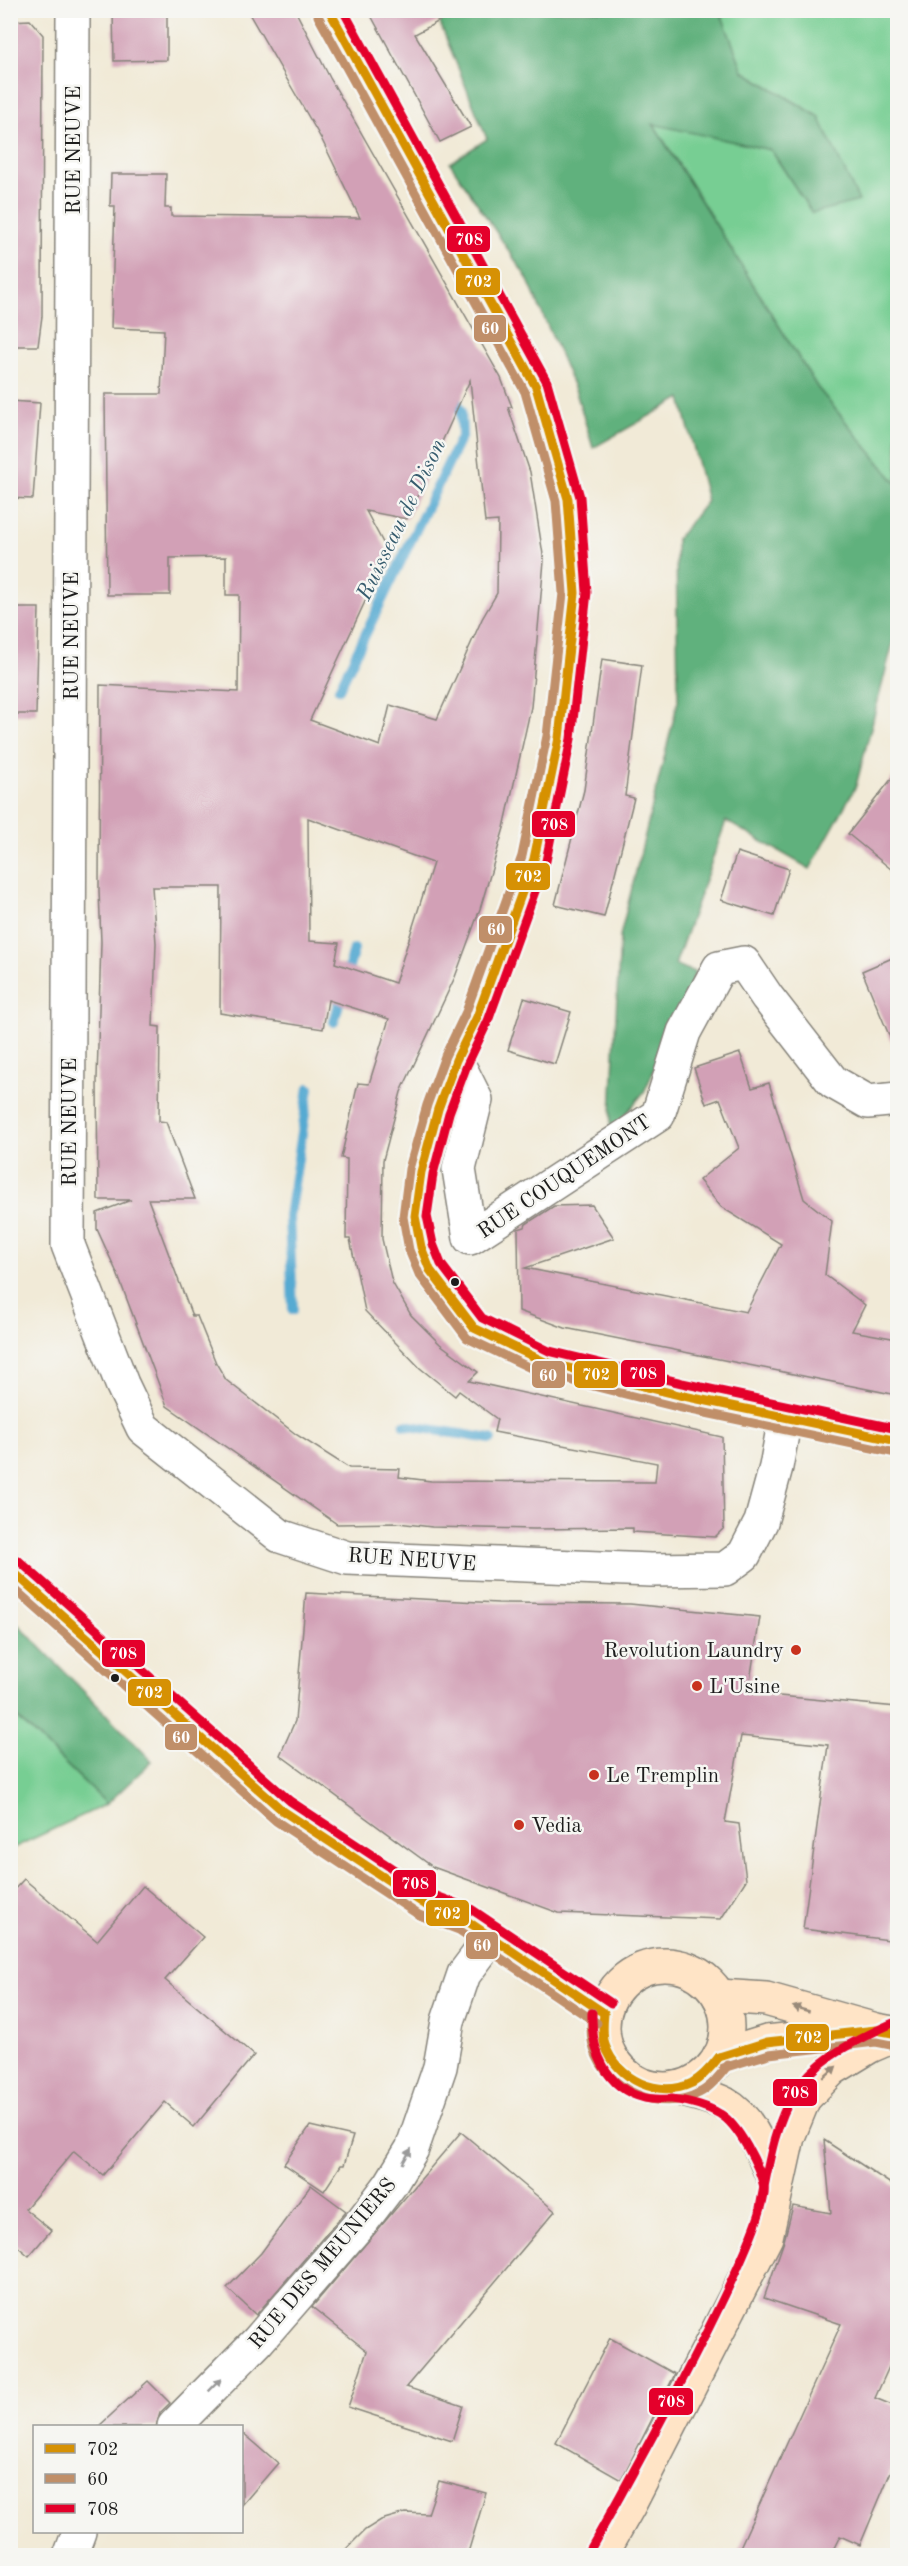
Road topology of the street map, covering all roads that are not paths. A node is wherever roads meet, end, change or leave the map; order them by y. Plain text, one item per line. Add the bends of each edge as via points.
1 (73, 10) edge
2 (328, 10) edge
3 (456, 1060) junction
4 (897, 1099) edge
5 (785, 1418) junction
6 (897, 1441) edge
7 (10, 1569) edge
8 (491, 1938) junction
9 (719, 1996) junction
10 (604, 2013) junction
11 (890, 2032) edge
12 (719, 2057) junction
13 (676, 2088) junction
14 (777, 2186) junction
15 (176, 2425) edge
16 (79, 2533) edge
17 (70, 2556) edge
18 (600, 2556) edge

1 - 5 street, RUE NEUVE via 68,1245 143,1428 280,1536 347,1558 651,1570 724,1569 744,1555 761,1522
2 - 3 main road via 536,387 568,499 575,593 559,738 534,859 477,1017
3 - 4 street, RUE COUQUEMONT via 476,1100 459,1169 470,1238 658,1115 684,1032 719,968 744,963 833,1082 868,1102
3 - 5 main road via 438,1109 415,1216 430,1269 474,1328 545,1362
5 - 6 main road
7 - 8 main road via 282,1811 426,1905 464,1919
8 - 10 main road
15 -> 8 street, RUE DES MEUNIERS via 257,2342 390,2185 412,2149 440,2067 448,2021 464,1974
9 - 10 main road via 705,1979 687,1968 666,1964 645,1967 626,1978 612,1994
11 -> 9 main road via 766,1999
9 - 12 main road via 726,2016 726,2038
10 - 13 main road via 602,2031 606,2048 626,2076 641,2084
11 - 12 main road via 767,2042
14 -> 11 main road via 788,2137 804,2097 832,2069
12 - 13 main road via 708,2072
13 - 14 main road via 724,2103 738,2113
14 - 18 main road via 759,2253
16 - 17 street

